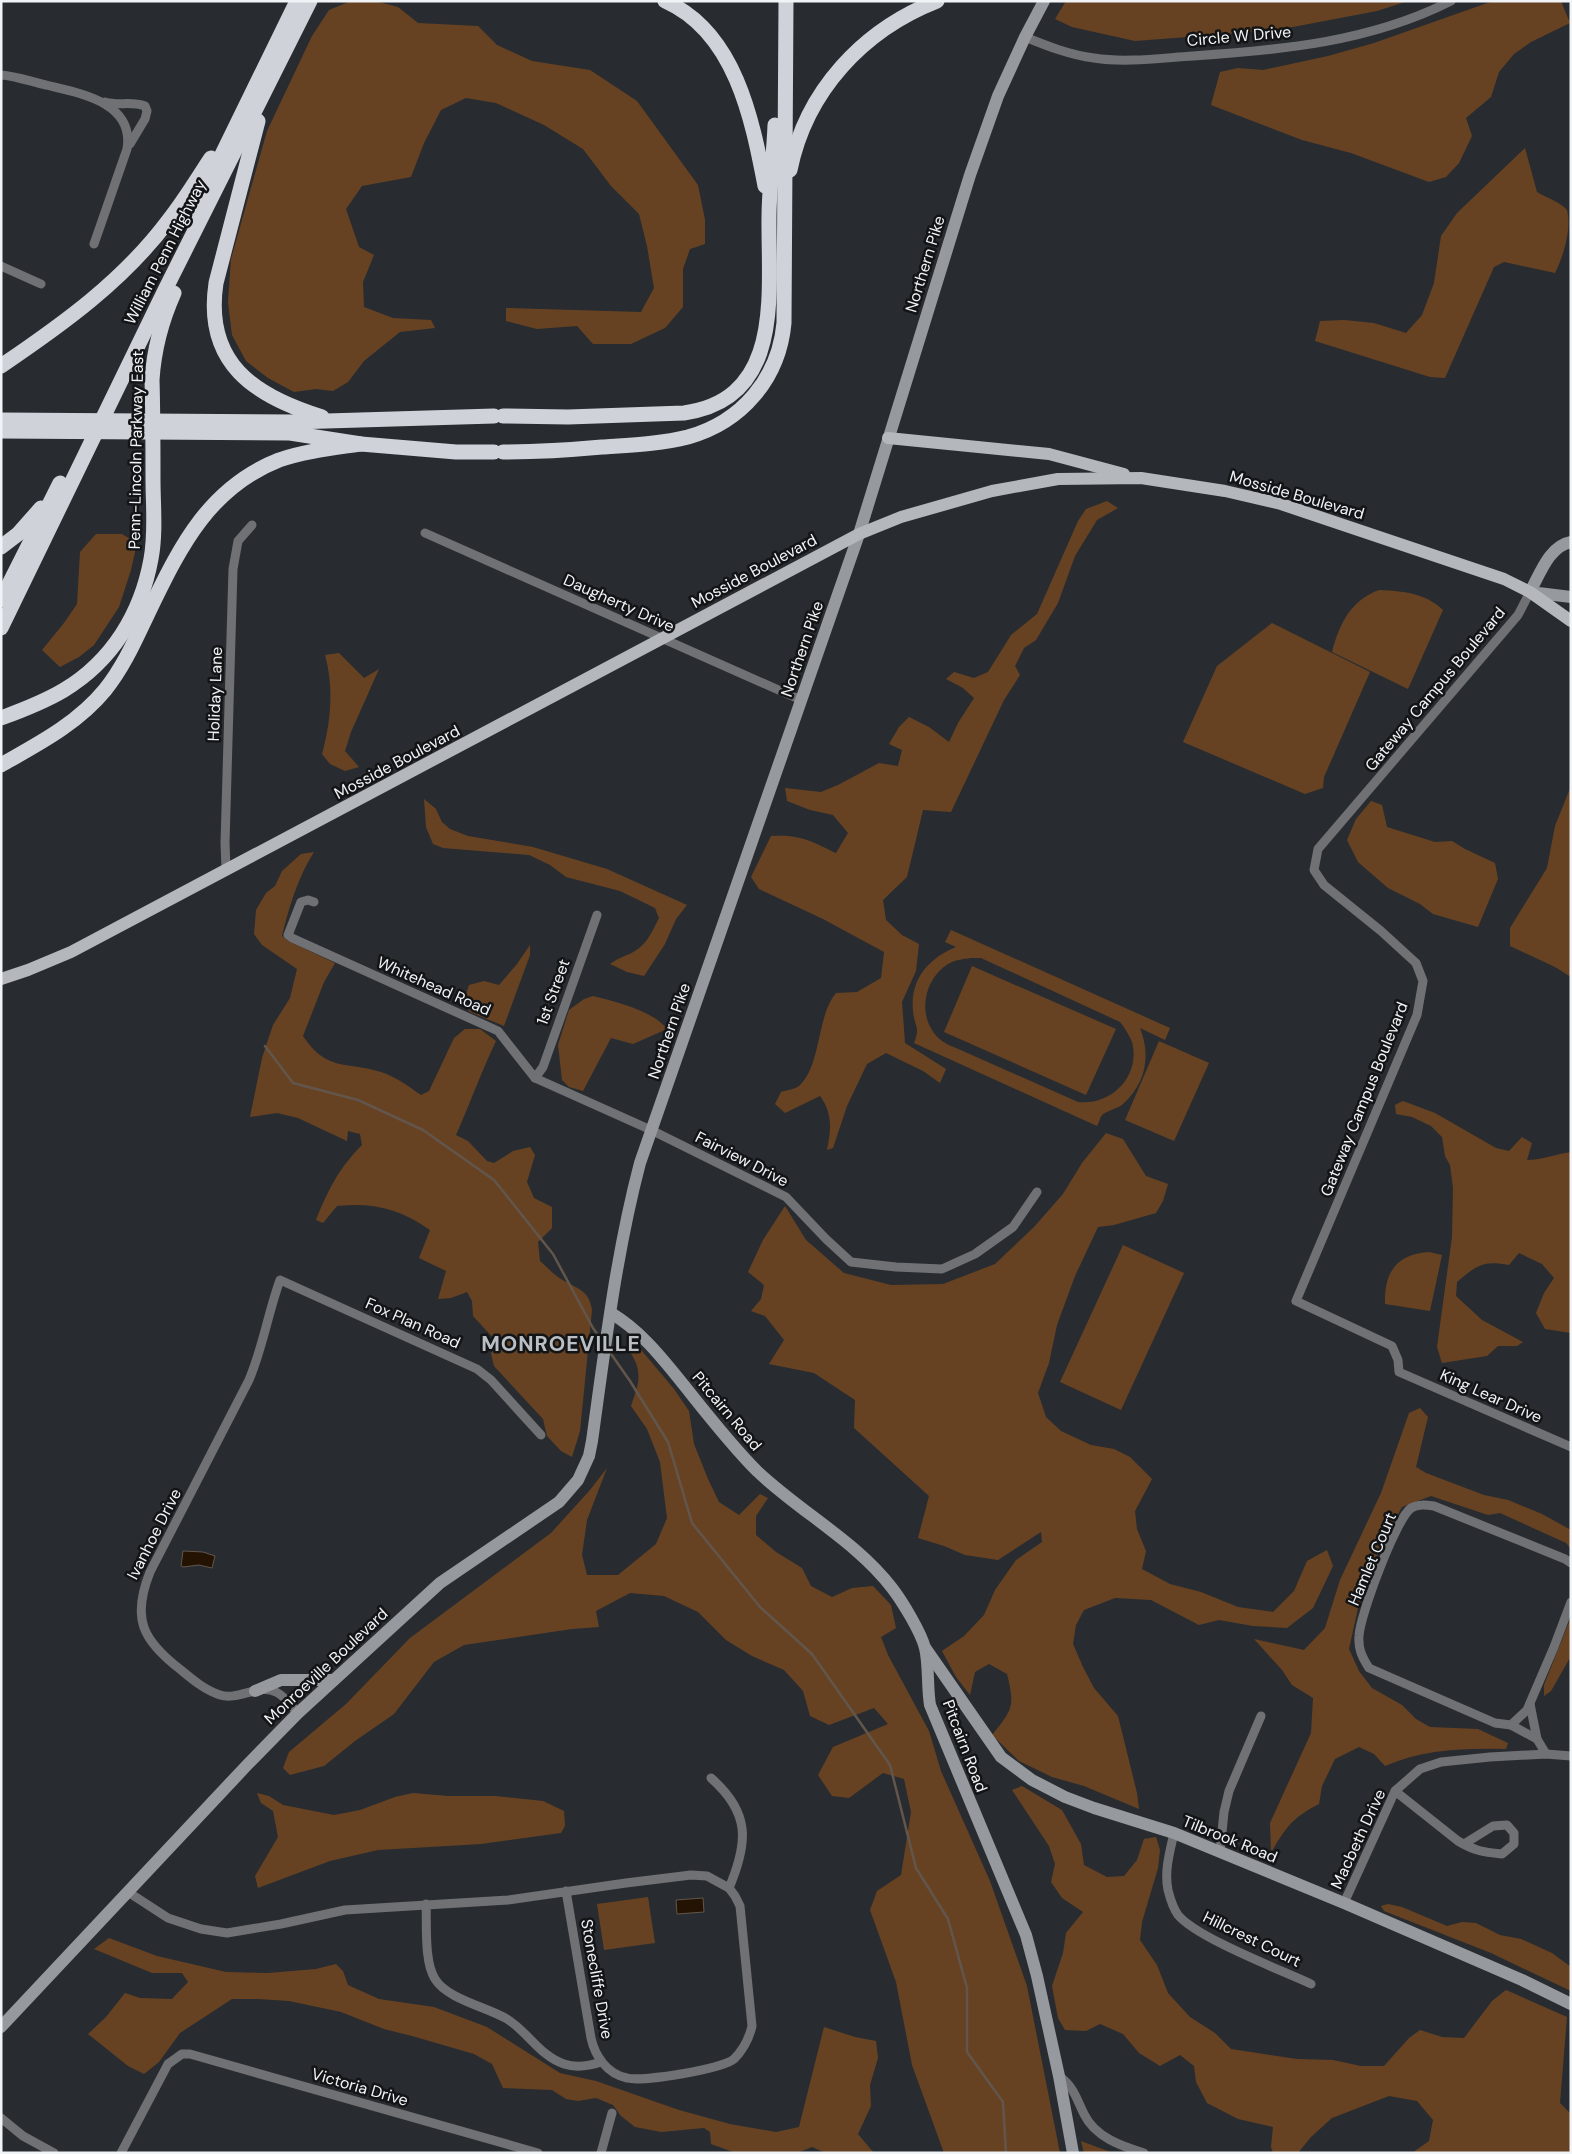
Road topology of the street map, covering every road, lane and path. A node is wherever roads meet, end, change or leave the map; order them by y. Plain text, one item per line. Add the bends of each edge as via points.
1 (297, 1) edge
2 (310, 1) edge
3 (665, 1) edge
4 (777, 1) edge
5 (786, 1) edge
6 (937, 1) edge
7 (1044, 1) edge
8 (1451, 1) edge
9 (1024, 37) junction
10 (1, 75) edge
11 (271, 80) junction
12 (251, 95) junction
13 (99, 99) junction
14 (127, 149) junction
15 (233, 157) junction
16 (785, 204) junction
17 (769, 205) junction
18 (94, 244) dead end
19 (1, 266) edge
20 (41, 284) dead end
21 (1, 366) edge
22 (1, 420) edge
23 (333, 420) junction
24 (67, 425) junction
25 (170, 426) junction
26 (1, 431) edge
27 (888, 438) junction
28 (361, 444) junction
29 (1141, 478) junction
30 (57, 490) junction
31 (252, 525) dead end
32 (425, 533) dead end
33 (859, 534) junction
34 (1571, 542) edge
35 (1, 547) edge
36 (169, 570) junction
37 (1530, 592) junction
38 (1571, 597) edge
39 (1, 600) edge
40 (1571, 621) edge
41 (1, 628) edge
42 (126, 630) junction
43 (662, 639) junction
44 (801, 700) junction
45 (1, 718) edge
46 (1, 765) edge
47 (226, 869) junction
48 (314, 902) dead end
49 (597, 915) dead end
50 (1, 979) edge
51 (535, 1078) junction
52 (652, 1130) junction
53 (1037, 1192) dead end
54 (280, 1280) joint
55 (611, 1314) junction
56 (1399, 1372) joint
57 (541, 1435) dead end
58 (1571, 1447) edge
59 (1571, 1563) edge
60 (1571, 1602) edge
61 (925, 1648) junction
62 (334, 1680) junction
63 (254, 1692) junction
64 (1530, 1704) junction
65 (298, 1713) junction
66 (1261, 1716) dead end
67 (1510, 1725) junction
68 (1537, 1739) junction
69 (1546, 1754) junction
70 (1571, 1756) edge
71 (711, 1778) dead end
72 (1395, 1791) junction
73 (1174, 1833) junction
74 (1464, 1844) junction
75 (1220, 1852) junction
76 (729, 1888) junction
77 (566, 1891) junction
78 (128, 1892) junction
79 (1344, 1903) junction
80 (426, 1904) junction
81 (1312, 1984) dead end
82 (1571, 2004) edge
83 (1, 2027) edge
84 (601, 2062) junction
85 (1059, 2076) junction
86 (612, 2113) dead end
87 (1, 2118) edge
88 (54, 2153) edge
89 (121, 2153) edge
90 (538, 2153) edge
91 (601, 2153) edge
92 (1073, 2153) edge
93 (1144, 2153) edge

1 - 12 highway, William Penn Highway
2 - 11 highway, William Penn Highway
3 - 17 highway via 705,28 731,71 753,126
4 - 17 highway via 775,128
5 - 16 highway
6 - 16 highway via 882,30 836,73 798,139
7 - 9 main road, Northern Pike
8 - 9 street, Circle W Drive via 1380,30 1323,43 1258,51 1144,59 1095,58 1062,51
9 - 27 main road, Northern Pike via 998,96 970,175
10 - 13 street
11 - 15 highway, William Penn Highway
11 - 23 highway via 218,274 214,317 226,353 249,383 276,400
12 - 21 highway via 187,195 123,272 84,307
12 - 30 highway, William Penn Highway
13 - 14 street via 115,111 122,122 129,139
13 - 14 street via 117,104 139,103 147,111
14 - 18 street
15 - 41 highway, William Penn Highway
15 - 42 highway, Penn-Lincoln Parkway East via 167,308 156,342 152,380 152,547 145,583
16 - 28 highway via 783,335 777,357 760,390 727,420 709,430 675,440 536,452 456,452
17 - 23 highway via 767,332 752,371 726,399 702,410 684,413
19 - 20 street
22 - 24 highway
23 - 25 highway
24 - 25 highway
24 - 26 highway
25 - 28 highway via 290,434
27 - 29 main road via 1050,454
27 - 33 main road, Northern Pike
28 - 36 highway via 293,456 246,478 216,501 202,517
29 - 33 main road, Mosside Boulevard via 1058,479 992,491 901,517
29 - 37 main road, Mosside Boulevard via 1225,490 1281,504 1467,565
30 - 35 highway via 25,527
30 - 39 highway, William Penn Highway
31 - 47 street, Holiday Lane via 238,541 233,569
32 - 43 street, Daugherty Drive
33 - 43 main road, Mosside Boulevard
33 - 44 main road, Northern Pike
34 - 37 main road via 1552,552
36 - 42 highway
36 - 46 highway via 124,662 104,691 70,723
37 - 38 main road
37 - 40 main road, Mosside Boulevard
37 - 56 street, Gateway Campus Boulevard via 1518,615 1318,849 1314,870 1324,885 1416,963 1423,981 1417,1015 1296,1301 1392,1346
42 - 45 highway, Penn-Lincoln Parkway East via 103,659 73,684 40,703
43 - 44 street, Daugherty Drive
43 - 47 main road, Mosside Boulevard
44 - 52 main road, Northern Pike
47 - 50 main road, Mosside Boulevard via 71,952
48 - 51 street, Whitehead Road via 301,902 288,934 292,938 498,1031
49 - 51 street, 1st Street via 543,1067
51 - 52 street, Whitehead Road
52 - 53 street, Fairview Drive via 786,1197 851,1262 942,1269 975,1254 1013,1227
52 - 55 main road, Northern Pike via 640,1162 623,1235
54 - 57 street, Fox Plan Road via 477,1369
54 - 63 street, Ivanhoe Drive via 262,1347 247,1385 150,1572 141,1603 148,1637 165,1658 200,1686 218,1694 235,1696
55 - 61 main road, Pitcairn Road via 635,1329 654,1348 759,1473 871,1565 892,1588
55 - 62 main road, Monroeville Boulevard via 590,1448 584,1468 570,1491 544,1514 440,1583
56 - 58 street, King Lear Drive
59 - 67 street, Hamlet Court via 1442,1509 1424,1505 1413,1507 1406,1512 1397,1529 1367,1601 1359,1649 1369,1668 1494,1723
60 - 64 street
61 - 73 main road, Tilbrook Road via 1001,1757 1009,1763 1032,1780 1066,1797
61 - 85 main road, Pitcairn Road via 930,1705 1026,1935
62 - 63 main road via 281,1680
62 - 65 main road, Monroeville Boulevard
63 - 65 street, Ivanhoe Drive via 276,1692
64 - 67 street
64 - 68 street
65 - 78 main road, Monroeville Boulevard
66 - 75 street via 1229,1791
67 - 68 street, Hamlet Court
68 - 69 street
69 - 70 street, Macbeth Drive
69 - 72 street, Macbeth Drive via 1441,1762 1420,1769
71 - 76 street via 731,1798 741,1823 742,1852
72 - 74 street
72 - 79 street, Macbeth Drive
73 - 75 main road, Tilbrook Road
73 - 81 street, Hillcrest Court via 1166,1876 1178,1914 1188,1924 1210,1936
74 - 74 street via 1476,1851 1502,1854 1514,1844 1514,1833 1508,1825 1493,1826
75 - 79 main road, Tilbrook Road
76 - 77 street via 707,1876 691,1875
76 - 84 street, Stonecliffe Drive via 736,1896 742,1919 752,2026 743,2049 734,2060 724,2065 634,2079 617,2075
77 - 80 street via 508,1900
77 - 84 street, Stonecliffe Drive via 591,2038 594,2052
78 - 80 street via 168,1918 201,1929 227,1933 345,1910
78 - 83 main road, Monroeville Boulevard
79 - 82 main road, Tilbrook Road
80 - 84 street via 429,1963 442,1988 510,2020 556,2060 573,2066
85 - 92 main road, Pitcairn Road
85 - 93 street via 1070,2084 1094,2128 1110,2140
86 - 91 street
87 - 88 street via 23,2136
89 - 90 street, Victoria Drive via 162,2074 182,2054

